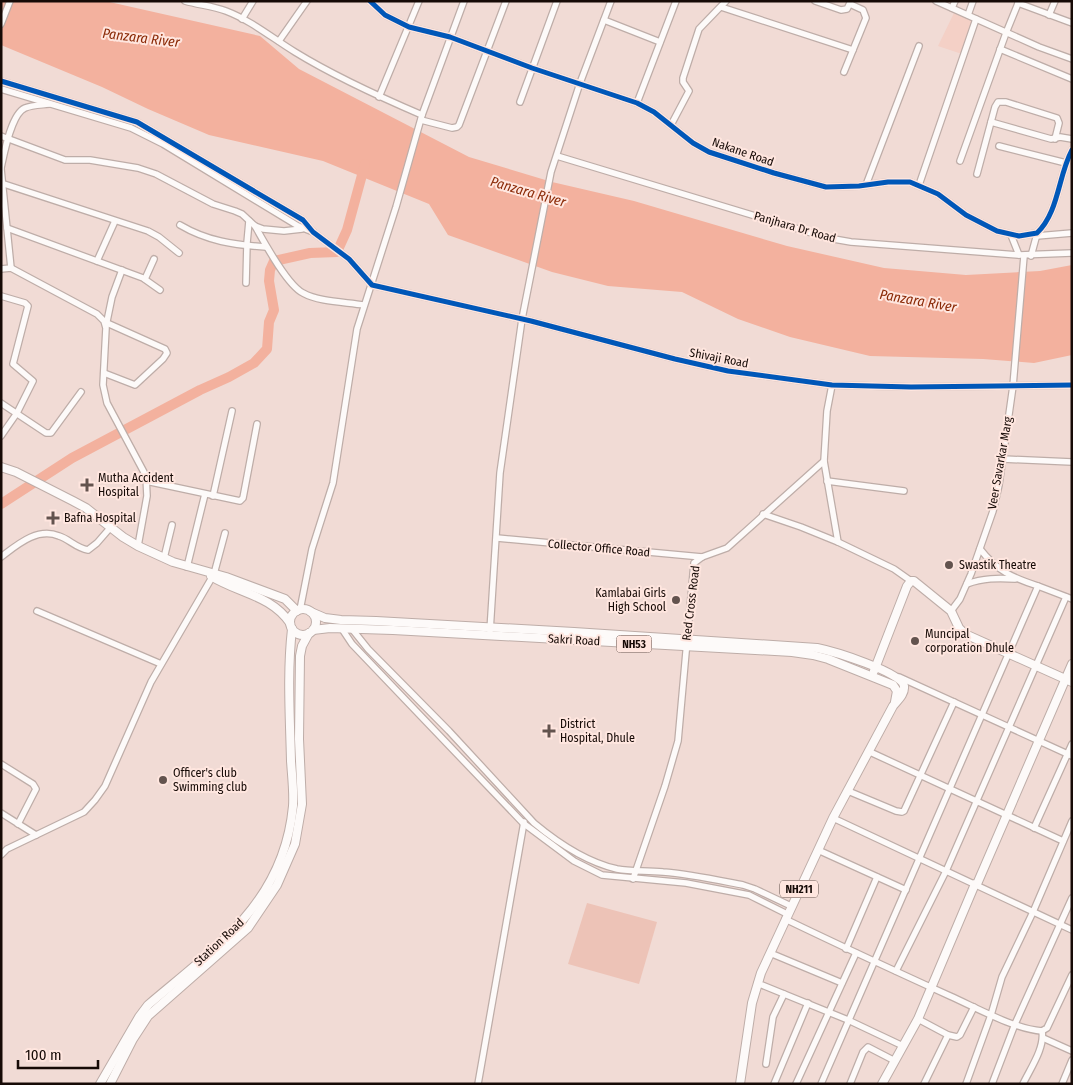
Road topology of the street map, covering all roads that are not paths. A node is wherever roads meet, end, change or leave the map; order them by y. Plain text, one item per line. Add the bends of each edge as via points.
1 (10, 1) edge
2 (185, 1) edge
3 (253, 1) edge
4 (307, 1) edge
5 (370, 1) edge
6 (419, 1) edge
7 (464, 1) edge
8 (506, 1) edge
9 (557, 1) edge
10 (611, 1) edge
11 (676, 1) edge
12 (726, 1) edge
13 (816, 1) edge
14 (936, 1) edge
15 (955, 1) edge
16 (973, 1) edge
17 (1055, 1) edge
18 (1019, 2) edge
19 (851, 3) edge
20 (721, 7) junction
21 (952, 8) junction
22 (1049, 14) junction
23 (968, 15) junction
24 (242, 19) junction
25 (976, 19) junction
26 (604, 20) junction
27 (1072, 23) edge
28 (1, 24) edge
29 (409, 26) junction
30 (1006, 32) junction
31 (450, 37) junction
32 (279, 41) junction
33 (660, 42) junction
34 (919, 46) dead end
35 (1000, 49) junction
36 (853, 50) junction
37 (487, 51) junction
38 (1072, 59) edge
39 (532, 68) junction
40 (844, 72) dead end
41 (1072, 79) edge
42 (1, 81) edge
43 (580, 83) junction
44 (1, 89) edge
45 (55, 96) junction
46 (379, 97) junction
47 (520, 102) dead end
48 (53, 103) junction
49 (637, 103) junction
50 (420, 120) junction
51 (991, 122) junction
52 (671, 125) junction
53 (1, 136) edge
54 (9, 138) junction
55 (1055, 139) junction
56 (1072, 139) edge
57 (999, 146) dead end
58 (1072, 150) edge
59 (557, 156) junction
60 (960, 161) dead end
61 (1066, 163) junction
62 (1, 169) edge
63 (977, 174) dead end
64 (2, 183) edge
65 (918, 184) junction
66 (866, 185) junction
67 (3, 215) edge
68 (116, 221) junction
69 (249, 221) junction
70 (180, 225) dead end
71 (255, 226) junction
72 (7, 228) junction
73 (304, 229) junction
74 (313, 232) junction
75 (1072, 233) edge
76 (1011, 235) junction
77 (1037, 235) junction
78 (247, 245) junction
79 (267, 248) junction
80 (178, 252) dead end
81 (1072, 253) edge
82 (1025, 256) junction
83 (154, 260) dead end
84 (97, 261) junction
85 (11, 268) junction
86 (1, 269) edge
87 (122, 270) junction
88 (146, 279) junction
89 (246, 283) dead end
90 (372, 285) junction
91 (160, 290) dead end
92 (1, 296) edge
93 (364, 305) junction
94 (522, 319) junction
95 (106, 326) junction
96 (104, 373) junction
97 (832, 385) junction
98 (1072, 385) edge
99 (1013, 386) junction
100 (81, 392) dead end
101 (1, 403) edge
102 (232, 411) dead end
103 (17, 414) junction
104 (257, 424) dead end
105 (1, 436) edge
106 (1003, 459) junction
107 (824, 461) junction
108 (1072, 462) edge
109 (2, 466) edge
110 (146, 481) junction
111 (827, 481) junction
112 (904, 491) dead end
113 (205, 494) junction
114 (213, 496) junction
115 (763, 514) junction
116 (172, 525) dead end
117 (110, 528) junction
118 (225, 533) dead end
119 (497, 538) junction
120 (838, 542) junction
121 (138, 546) junction
122 (980, 549) junction
123 (1, 557) edge
124 (702, 557) junction
125 (164, 558) junction
126 (187, 567) junction
127 (211, 574) junction
128 (1017, 579) junction
129 (911, 581) junction
130 (967, 584) junction
131 (1038, 586) junction
132 (1069, 598) edge
133 (298, 610) junction
134 (37, 611) dead end
135 (952, 611) junction
136 (311, 612) junction
137 (291, 626) junction
138 (342, 629) junction
139 (352, 629) junction
140 (490, 631) junction
141 (311, 632) junction
142 (687, 643) junction
143 (1010, 653) junction
144 (161, 664) junction
145 (1072, 664) edge
146 (1035, 665) junction
147 (875, 667) junction
148 (872, 676) junction
149 (897, 677) junction
150 (1068, 681) edge
151 (954, 702) junction
152 (894, 706) junction
153 (983, 715) junction
154 (1009, 726) junction
155 (1040, 741) junction
156 (1072, 744) edge
157 (870, 752) junction
158 (469, 753) junction
159 (1069, 755) edge
160 (462, 759) junction
161 (1, 764) edge
162 (921, 775) junction
163 (950, 788) junction
164 (848, 791) junction
165 (976, 801) junction
166 (1, 813) edge
167 (525, 813) junction
168 (1007, 816) junction
169 (833, 818) junction
170 (1072, 821) edge
171 (524, 823) junction
172 (18, 824) junction
173 (1034, 828) junction
174 (36, 836) junction
175 (1064, 838) junction
176 (1072, 839) edge
177 (818, 850) junction
178 (1, 855) edge
179 (920, 858) junction
180 (946, 870) junction
181 (636, 871) junction
182 (877, 877) junction
183 (633, 879) junction
184 (974, 884) junction
185 (906, 890) junction
186 (1072, 898) edge
187 (791, 906) junction
188 (1033, 912) junction
189 (786, 916) junction
190 (1060, 924) junction
191 (1072, 930) edge
192 (234, 936) junction
193 (846, 949) junction
194 (770, 953) junction
195 (856, 953) junction
196 (874, 961) junction
197 (896, 971) junction
198 (1072, 974) edge
199 (757, 982) junction
200 (842, 983) junction
201 (931, 987) junction
202 (784, 994) junction
203 (808, 1003) junction
204 (974, 1007) junction
205 (829, 1012) junction
206 (991, 1015) junction
207 (142, 1019) junction
208 (918, 1019) junction
209 (848, 1020) junction
210 (1015, 1024) junction
211 (948, 1035) junction
212 (1043, 1035) junction
213 (903, 1046) junction
214 (1072, 1051) edge
215 (1072, 1060) edge
216 (895, 1061) junction
217 (766, 1064) dead end
218 (100, 1084) edge
219 (110, 1084) edge
220 (478, 1084) edge
221 (740, 1084) edge
222 (774, 1084) edge
223 (796, 1084) edge
224 (821, 1084) edge
225 (850, 1084) edge
226 (882, 1084) edge
227 (924, 1084) edge
228 (966, 1084) edge
229 (992, 1084) edge
230 (1023, 1084) edge
231 (1062, 1084) edge

1 - 28 street
2 - 24 street via 225,11
3 - 24 street
4 - 32 street
5 - 29 street, Nakane Road via 385,15
6 - 29 street
7 - 31 street
8 - 37 street
9 - 39 street
10 - 26 street
11 - 33 street
12 - 20 street
13 - 19 street via 841,10 847,9
14 - 21 street
15 - 21 street
16 - 23 street
17 - 22 street
18 - 22 street
18 - 30 street
19 - 36 street via 863,10 866,18
20 - 36 street
20 - 52 street via 699,29 683,78 688,91
21 - 23 street
22 - 27 street
23 - 25 street
24 - 32 street
25 - 30 street
25 - 65 street
26 - 33 street
26 - 43 street
29 - 31 street, Nakane Road
29 - 46 street
30 - 35 street
30 - 38 street
31 - 37 street, Nakane Road
31 - 50 street
32 - 46 street
33 - 49 street
34 - 66 street
35 - 41 street
35 - 60 street
36 - 40 street
37 - 39 street, Nakane Road
37 - 50 street via 457,128
39 - 43 street, Nakane Road
39 - 47 street
42 - 45 street
43 - 49 street, Nakane Road
43 - 59 street
44 - 48 street
45 - 48 street
45 - 74 street via 137,122 303,220
46 - 50 street
48 - 54 street via 24,108 16,118
48 - 73 street via 143,134
49 - 52 street, Nakane Road
50 - 90 street
51 - 55 street
51 - 55 street via 996,104 1006,102 1057,118 1059,126
51 - 63 street
52 - 66 street, Nakane Road via 710,152 765,171 826,187
53 - 54 street
54 - 62 street
54 - 69 street via 56,158 90,160 156,174 213,204 235,211
55 - 56 street
57 - 61 street
58 - 61 street
59 - 82 street, Panjhara Dr Road via 828,238
59 - 94 street via 551,172
61 - 77 street via 1054,203
62 - 64 street
64 - 67 street
64 - 68 street
65 - 66 street, Nakane Road via 899,181
65 - 76 street, Nakane Road via 966,215
67 - 72 street
68 - 80 street via 159,236
68 - 84 street
69 - 71 street
69 - 78 street
70 - 78 street via 211,240
71 - 73 street via 272,231
71 - 79 street
72 - 84 street
72 - 85 street
73 - 74 street
74 - 90 street via 349,259
75 - 77 street, Nakane Road
76 - 77 street, Nakane Road
76 - 82 street
77 - 82 street
78 - 79 street
78 - 89 street
79 - 93 street via 303,294
81 - 82 street, Panjhara Dr Road
82 - 99 street, Veer Savarkar Marg
83 - 88 street
84 - 87 street
85 - 86 street
85 - 95 street via 97,314
87 - 88 street
87 - 95 street
88 - 91 street
90 - 93 street
90 - 94 street, Shivaji Road
92 - 103 street via 28,306 13,364 33,381
93 - 133 street via 354,345 333,483 312,549
94 - 97 street, Shivaji Road via 676,360 728,371
94 - 119 street via 500,473
95 - 96 street
95 - 96 street via 165,349 167,353 135,385
96 - 110 street via 107,403
97 - 99 street, Shivaji Road
97 - 107 street
98 - 99 street, Shivaji Road
99 - 106 street, Veer Savarkar Marg
100 - 103 street via 51,433
101 - 103 street
102 - 114 street
103 - 105 street
104 - 114 street via 242,500
106 - 108 street
106 - 122 street, Veer Savarkar Marg via 993,511
107 - 111 street
107 - 115 street, Red Cross Road
109 - 117 main road via 86,508
110 - 113 street
110 - 121 street via 148,496
111 - 112 street
111 - 120 street
113 - 114 street
113 - 126 street
115 - 120 street
115 - 124 street, Red Cross Road via 727,548
116 - 125 street
117 - 121 main road
117 - 123 street via 88,550 59,535 48,534 32,536
118 - 127 street
119 - 124 street, Collector Office Road
119 - 140 street
120 - 129 street via 894,569
121 - 125 main road
122 - 128 street via 994,564
122 - 130 street, Veer Savarkar Marg
124 - 142 street, Red Cross Road via 694,565
125 - 126 main road
126 - 127 main road
127 - 133 main road via 285,599
127 - 137 main road via 225,584 266,601 284,614
127 - 144 street
128 - 130 street via 990,578
128 - 131 street
129 - 135 main road
129 - 147 main road
130 - 135 street, Veer Savarkar Marg
131 - 132 street
131 - 143 street
132 - 146 street
133 - 136 main road
133 - 137 main road via 292,615
134 - 144 street
135 - 143 main road via 965,634
136 - 140 main road via 341,620
136 - 141 main road via 316,621
137 - 141 main road via 300,634
137 - 192 main road, Station Road via 288,657 293,805 289,832 271,882
138 - 139 main road
138 - 141 main road
138 - 160 street via 352,644
139 - 140 main road
139 - 158 street
140 - 142 main road
141 - 192 main road, Station Road via 300,656 302,804 296,842 277,886 248,928
142 - 147 main road via 817,648
142 - 148 main road via 813,655
142 - 181 street, Red Cross Road via 678,741
143 - 146 main road
143 - 153 street
144 - 174 street via 105,786 95,800 84,812
145 - 150 main road
146 - 150 main road
146 - 154 street
147 - 148 main road
147 - 149 main road
148 - 152 main road via 896,688
149 - 151 street
149 - 152 main road via 904,687
150 - 155 main road
151 - 153 street
151 - 162 street
152 - 157 main road, NH211
153 - 154 street
153 - 163 street
154 - 155 street
154 - 165 street
155 - 159 street
155 - 168 main road
156 - 159 street
157 - 162 street
157 - 164 main road, NH211
158 - 160 street
158 - 167 street
159 - 173 street
160 - 171 street
161 - 172 street via 36,789
162 - 163 street
162 - 164 street via 902,812
163 - 165 street
163 - 179 street
164 - 169 main road, NH211
165 - 168 street
165 - 180 street
166 - 172 street
167 - 171 street
167 - 181 street via 547,834 588,859
168 - 173 street
168 - 184 main road via 977,884
169 - 177 main road, NH211
169 - 179 street
170 - 175 street
171 - 183 street via 552,846 589,869 602,875
171 - 220 street
172 - 174 street
173 - 175 street
174 - 178 street
175 - 176 street
175 - 188 street
177 - 182 street
177 - 187 main road, NH211
179 - 180 street
179 - 185 street
180 - 184 street
180 - 197 street
181 - 183 street, Red Cross Road
181 - 187 street via 665,872 743,885
182 - 185 street
182 - 193 street
183 - 189 street via 686,883 749,896
184 - 188 street
184 - 201 main road
185 - 196 street
186 - 190 street
187 - 189 main road, NH211
188 - 190 street
188 - 206 street via 1002,977
189 - 193 street
189 - 194 main road, NH211
190 - 191 street
190 - 210 street
192 - 207 main road, Station Road via 148,1005
193 - 195 street
194 - 199 main road, NH211
194 - 200 street
195 - 196 street
195 - 200 street
196 - 197 street
196 - 209 street
197 - 201 street
198 - 212 street
199 - 202 street
199 - 221 main road, NH211
200 - 205 street
201 - 204 street
201 - 208 main road
202 - 203 street
202 - 217 street via 773,1017
203 - 205 street
203 - 222 street
204 - 206 street
204 - 211 street via 960,1035 954,1038
205 - 209 street
205 - 223 street
206 - 210 street
206 - 228 street
207 - 218 main road, Station Road
207 - 219 main road, Station Road
208 - 211 street
208 - 213 main road
209 - 213 street
209 - 224 street
210 - 212 street
210 - 229 street
211 - 227 street
212 - 214 street
212 - 230 street
213 - 216 main road
215 - 231 street
216 - 225 street via 868,1047
216 - 226 main road

